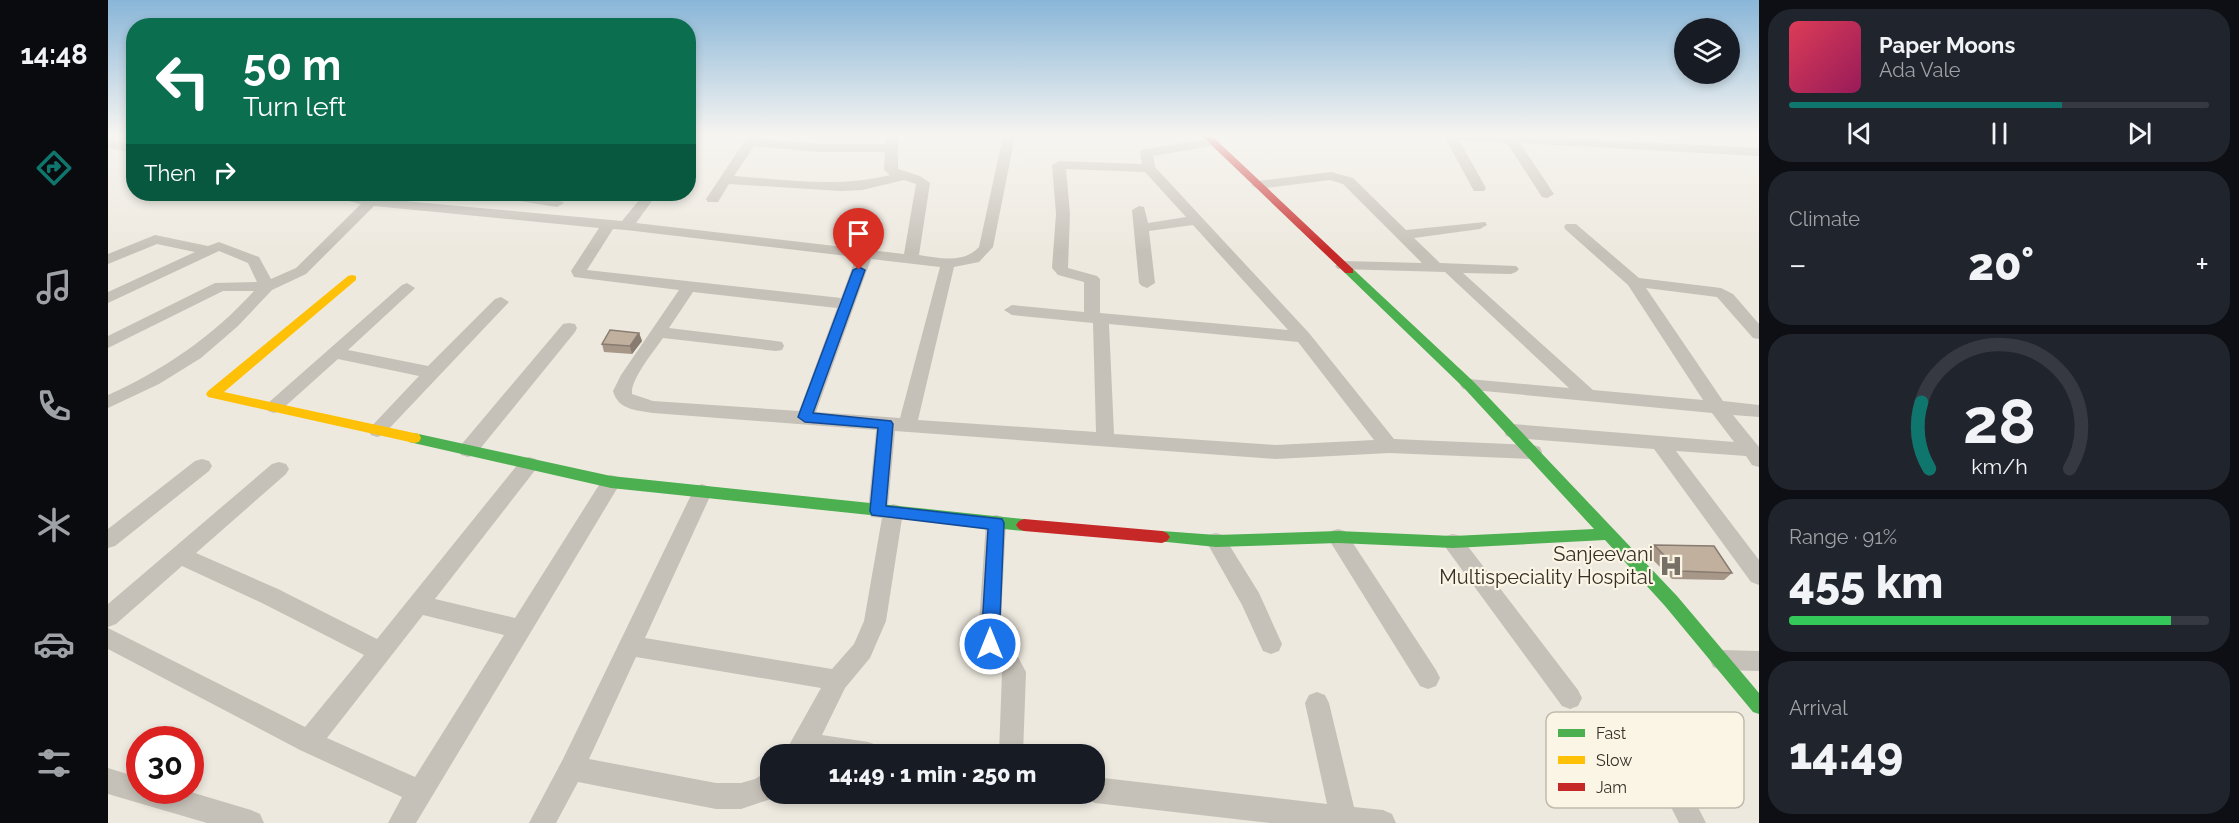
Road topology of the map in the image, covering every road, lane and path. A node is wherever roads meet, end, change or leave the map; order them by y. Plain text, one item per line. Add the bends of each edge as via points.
1 (730, 174) edge
2 (901, 174) edge
3 (1001, 174) edge
4 (1060, 174) edge
5 (1155, 174) edge
6 (1247, 174) edge
7 (1472, 174) edge
8 (1534, 174) edge
9 (904, 176) junction
10 (726, 180) junction
11 (1258, 185) junction
12 (1479, 188) dead end
13 (1547, 194) dead end
14 (713, 199) dead end
15 (372, 201) edge
16 (402, 201) edge
17 (544, 201) edge
18 (646, 201) edge
19 (557, 203) dead end
20 (1139, 210) dead end
21 (1196, 220) junction
22 (609, 224) junction
23 (1479, 225) dead end
24 (626, 226) junction
25 (1571, 227) dead end
26 (1141, 228) junction
27 (1404, 235) junction
28 (208, 250) junction
29 (865, 254) junction
30 (911, 259) junction
31 (108, 260) edge
32 (948, 263) junction
33 (1343, 266) junction
34 (1442, 267) junction
35 (1511, 269) dead end
36 (352, 278) dead end
37 (1634, 282) junction
38 (1147, 283) dead end
39 (267, 287) junction
40 (407, 288) dead end
41 (688, 288) junction
42 (108, 298) edge
43 (501, 302) dead end
44 (847, 304) junction
45 (1012, 310) dead end
46 (1097, 318) junction
47 (568, 328) dead end
48 (658, 332) junction
49 (1759, 334) edge
50 (1303, 337) junction
51 (108, 343) edge
52 (776, 346) dead end
53 (334, 353) junction
54 (432, 373) junction
55 (1469, 385) junction
56 (1589, 396) junction
57 (108, 402) edge
58 (274, 406) junction
59 (1718, 407) junction
60 (1759, 411) edge
61 (805, 417) junction
62 (886, 424) junction
63 (907, 426) junction
64 (377, 430) junction
65 (1513, 431) junction
66 (1105, 440) junction
67 (1660, 443) junction
68 (1389, 446) junction
69 (468, 450) junction
70 (1533, 452) junction
71 (1755, 455) edge
72 (529, 464) junction
73 (202, 466) dead end
74 (279, 469) dead end
75 (610, 482) junction
76 (702, 492) junction
77 (886, 512) junction
78 (996, 523) junction
79 (1607, 534) junction
80 (1338, 537) junction
81 (108, 540) edge
82 (1216, 541) junction
83 (1453, 542) junction
84 (181, 556) junction
85 (1759, 576) edge
86 (418, 604) junction
87 (108, 617) edge
88 (520, 629) junction
89 (108, 638) edge
90 (1271, 644) dead end
91 (630, 646) junction
92 (380, 652) junction
93 (1720, 660) junction
94 (1759, 661) edge
95 (1428, 678) dead end
96 (837, 680) junction
97 (1570, 698) dead end
98 (1317, 703) dead end
99 (1759, 706) edge
100 (309, 742) junction
101 (803, 744) edge
102 (1011, 744) edge
103 (572, 768) junction
104 (108, 781) edge
105 (760, 791) edge
106 (420, 792) junction
107 (1105, 792) edge
108 (1685, 808) edge
109 (1227, 815) edge
110 (1343, 817) junction
111 (251, 823) edge
112 (401, 823) edge
113 (542, 823) edge
114 (1383, 823) edge
115 (1693, 823) edge

1 - 10 street
2 - 9 street
3 - 32 street via 986,247 972,260
4 - 46 street via 1063,214 1060,268 1092,279
5 - 21 street
6 - 11 street
7 - 12 street
8 - 13 street
9 - 10 street via 852,186
9 - 30 street via 923,183
10 - 14 street
11 - 27 street via 1340,177 1348,180
11 - 33 street
15 - 39 street via 301,271
16 - 22 street
17 - 19 street
18 - 24 street
20 - 26 street
21 - 26 street
21 - 50 street
22 - 24 street
22 - 41 street via 579,274
23 - 27 street
24 - 29 street
25 - 37 street
26 - 38 street
27 - 34 street
28 - 31 street via 154,239
28 - 39 street via 219,246 254,260
28 - 42 street
29 - 30 street
29 - 44 street
30 - 32 street
32 - 63 street
33 - 34 street
33 - 55 street
34 - 35 street
34 - 56 street
36 - 58 street via 213,394
37 - 49 street via 1721,293
37 - 59 street
39 - 51 street via 220,286
39 - 57 street via 244,315 186,361
40 - 53 street
41 - 44 street
41 - 48 street
43 - 54 street
44 - 61 street
45 - 46 street
46 - 50 street
46 - 66 street
47 - 69 street
48 - 52 street
48 - 61 street via 627,379 622,391 624,398 653,407
50 - 68 street
53 - 54 street
53 - 58 street
54 - 64 street
55 - 56 street
55 - 65 street
56 - 59 street
58 - 64 street
59 - 60 street
59 - 71 street
61 - 62 street
62 - 63 street
62 - 77 street
63 - 66 street
64 - 69 street
65 - 67 street
65 - 70 street
66 - 68 street via 1276,452
67 - 71 street
67 - 85 street
68 - 70 street
69 - 72 street
70 - 79 street
72 - 75 street
72 - 86 street
73 - 81 street
74 - 84 street
75 - 76 street
75 - 88 street
76 - 77 street
76 - 91 street
77 - 78 street
77 - 96 street via 875,621 862,651
78 - 82 street
78 - 102 street via 989,637 990,644 1012,664 1014,672
79 - 83 street
79 - 93 street
80 - 82 street
80 - 83 street
80 - 95 street
82 - 90 street via 1251,600
83 - 97 street
84 - 87 street
84 - 92 street
86 - 88 street
86 - 92 street
88 - 106 street
89 - 100 street
91 - 96 street
91 - 103 street
92 - 100 street
93 - 94 street
93 - 99 street
96 - 101 street
98 - 110 street
100 - 106 street
103 - 105 street via 716,796 741,796
103 - 113 street
104 - 111 street
106 - 112 street
107 - 109 street
108 - 115 street
109 - 110 street
110 - 114 street

